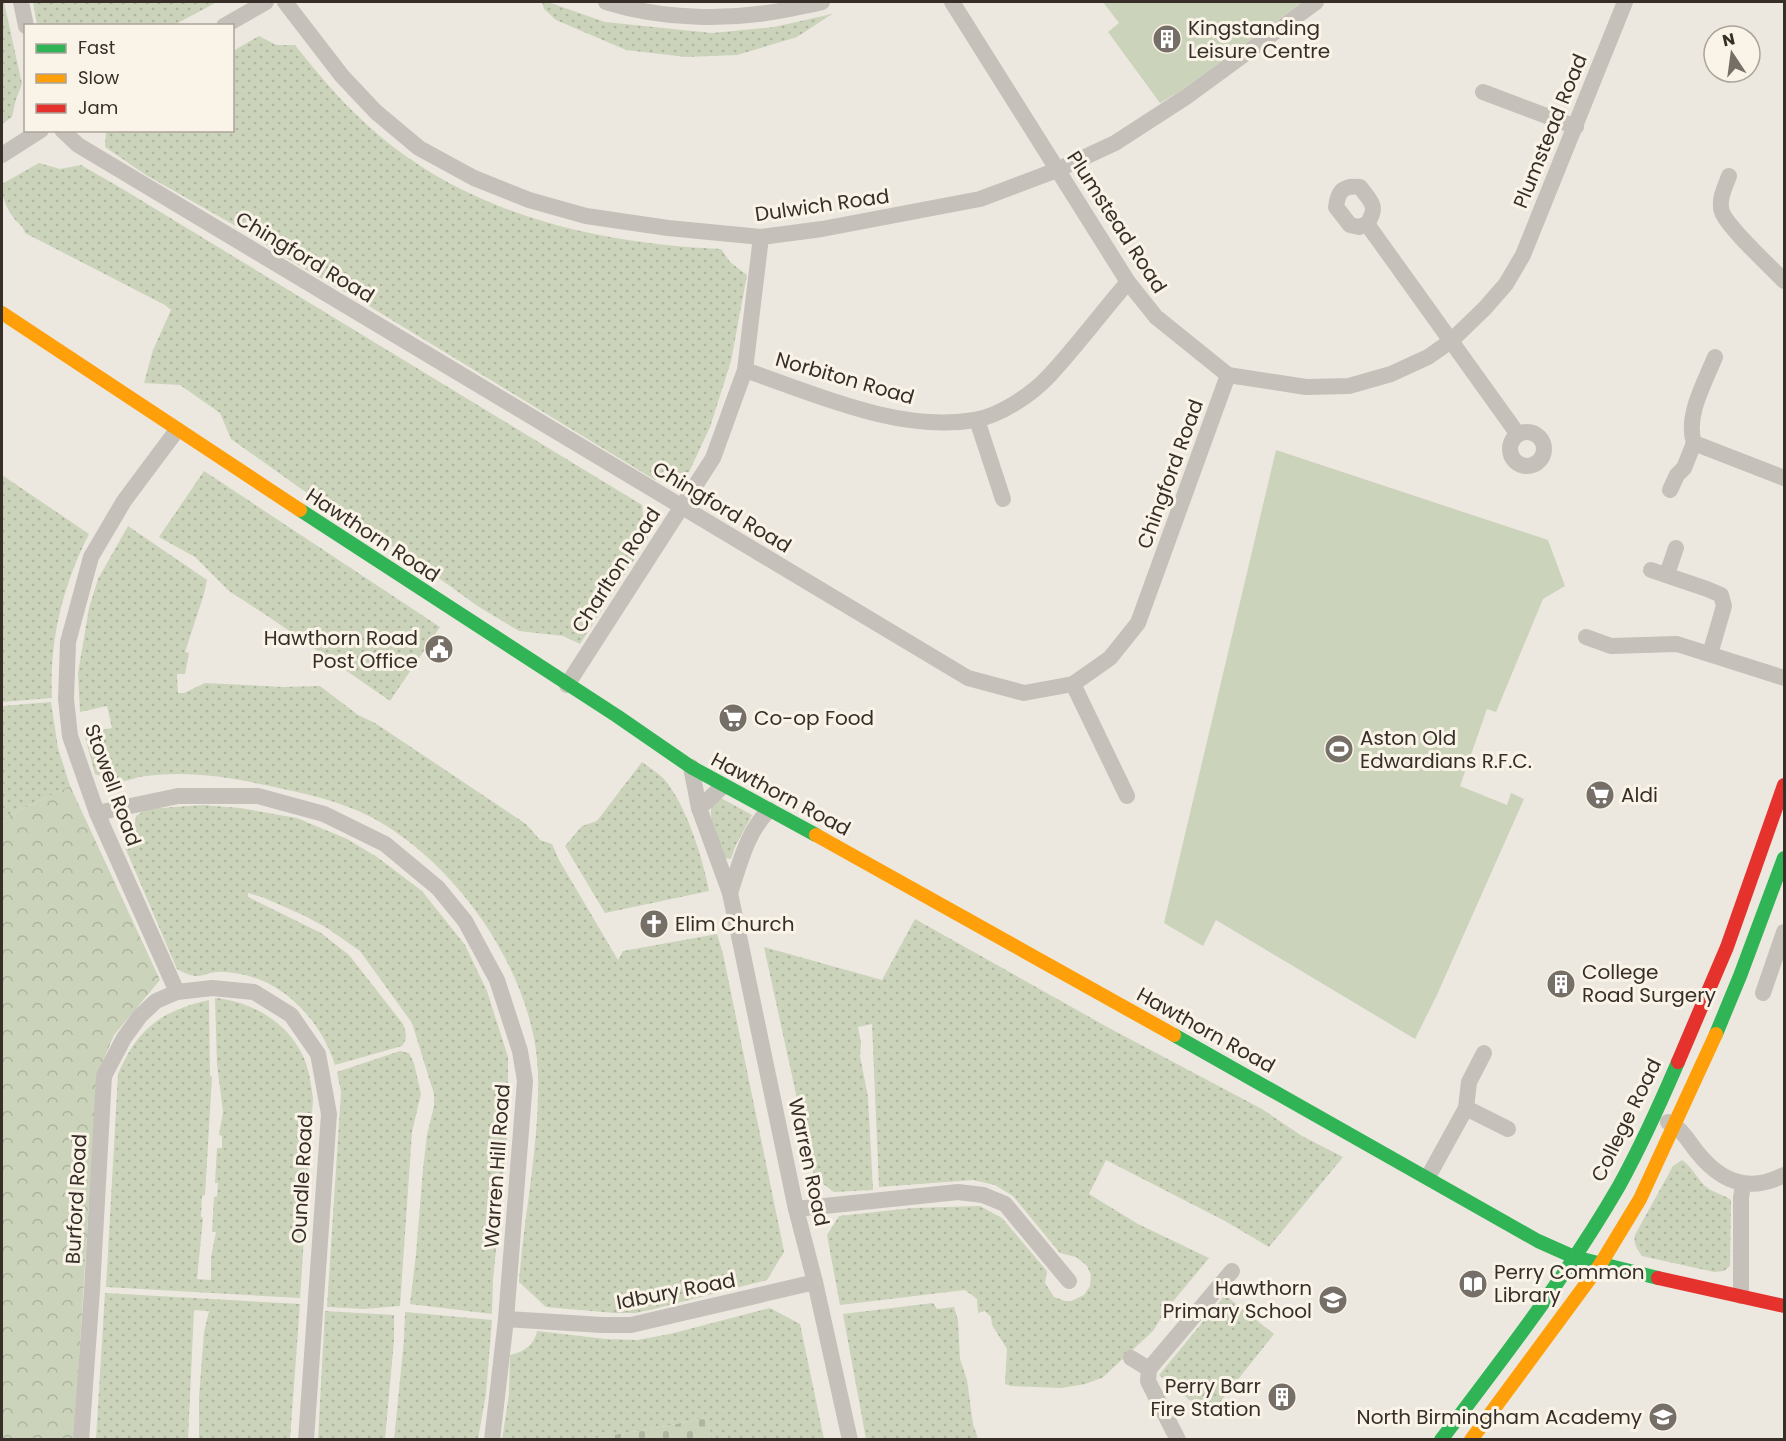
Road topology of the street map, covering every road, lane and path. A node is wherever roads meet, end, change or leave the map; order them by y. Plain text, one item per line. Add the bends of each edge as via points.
1 (21, 2) edge
2 (266, 2) edge
3 (285, 2) edge
4 (606, 2) edge
5 (822, 2) edge
6 (952, 2) edge
7 (1316, 2) edge
8 (1625, 2) edge
9 (26, 24) edge
10 (228, 24) edge
11 (1483, 92) dead end
12 (1576, 127) junction
13 (38, 132) edge
14 (64, 132) edge
15 (2, 155) edge
16 (1057, 170) junction
17 (1729, 176) dead end
18 (1367, 224) dead end
19 (760, 237) junction
20 (1785, 281) edge
21 (1128, 282) junction
22 (2, 313) edge
23 (1450, 341) junction
24 (1715, 357) dead end
25 (745, 370) junction
26 (1228, 375) junction
27 (977, 420) junction
28 (177, 430) junction
29 (1517, 434) dead end
30 (1694, 443) junction
31 (1785, 478) edge
32 (1670, 490) dead end
33 (1003, 499) dead end
34 (682, 508) junction
35 (1676, 548) dead end
36 (1651, 570) dead end
37 (1667, 574) junction
38 (1586, 637) dead end
39 (1710, 654) junction
40 (1785, 678) edge
41 (1073, 684) junction
42 (567, 685) junction
43 (691, 767) junction
44 (1785, 785) edge
45 (723, 786) junction
46 (1127, 796) dead end
47 (699, 808) junction
48 (770, 810) junction
49 (96, 813) junction
50 (1785, 858) edge
51 (730, 892) junction
52 (1783, 940) edge
53 (177, 992) junction
54 (1763, 993) dead end
55 (1484, 1053) dead end
56 (1466, 1108) junction
57 (1654, 1115) junction
58 (1674, 1124) junction
59 (1508, 1129) dead end
60 (1785, 1175) edge
61 (1428, 1177) junction
62 (1743, 1184) junction
63 (796, 1209) junction
64 (1574, 1257) junction
65 (1600, 1265) junction
66 (1232, 1271) dead end
67 (1070, 1281) dead end
68 (815, 1282) junction
69 (1741, 1296) junction
70 (1785, 1306) edge
71 (506, 1319) junction
72 (1131, 1358) dead end
73 (1149, 1369) junction
74 (81, 1440) edge
75 (306, 1440) edge
76 (492, 1440) edge
77 (850, 1440) edge
78 (1178, 1440) edge
79 (1442, 1440) edge
80 (1471, 1440) edge

1 - 9 street
2 - 10 street
3 - 19 street, Dulwich Road via 342,76 376,112 419,148 474,178 529,200 586,216
4 - 5 street via 671,14 715,17 760,15
6 - 16 street, Plumstead Road
7 - 16 street, Dulwich Road via 1186,97 1115,143
8 - 12 street, Plumstead Road
11 - 12 street
12 - 23 street, Plumstead Road via 1506,284
13 - 15 street
14 - 34 street, Chingford Road via 78,145
16 - 19 street, Dulwich Road via 980,199 822,230
16 - 21 street, Plumstead Road
17 - 20 street via 1721,198 1722,211
18 - 23 street
19 - 25 street, Charlton Road
21 - 26 street, Plumstead Road via 1156,317
21 - 27 street, Norbiton Road via 1048,377 1021,398
22 - 28 street, Hawthorn Road
23 - 26 street, Plumstead Road via 1428,357 1391,374 1349,386 1306,387
23 - 29 street
24 - 30 street via 1692,421
25 - 27 street, Norbiton Road via 861,409 942,423
25 - 34 street, Charlton Road via 713,458
26 - 41 street, Chingford Road via 1138,624 1110,658
27 - 33 street
28 - 42 street, Hawthorn Road
28 - 49 street, Stowell Road via 124,501 91,557 68,642 66,699 70,736
30 - 31 street
30 - 32 street
34 - 41 street, Chingford Road via 968,678 1024,693
34 - 42 street, Charlton Road
35 - 37 street
36 - 37 street
37 - 39 street via 1721,595 1724,606
38 - 39 street via 1611,646 1677,644
39 - 40 street
41 - 46 street
42 - 43 street, Hawthorn Road
43 - 45 street, Hawthorn Road
43 - 47 street, Warren Road
44 - 57 street, College Road via 1760,862 1703,1006
45 - 47 street
45 - 48 street, Hawthorn Road
47 - 51 street, Warren Road
48 - 51 street, Warren Road via 758,821 743,851
48 - 61 street, Hawthorn Road
49 - 53 street, Stowell Road
49 - 71 street, Warren Hill Road via 178,796 258,796 324,814 385,844 438,888 465,921 497,980 520,1051 525,1081
50 - 58 street via 1740,976
51 - 63 street, Warren Road
52 - 54 street
53 - 74 street, Burford Road via 156,1002 140,1016 104,1076
53 - 75 street, Oundle Road via 212,988 254,992 291,1015 318,1054 329,1114
55 - 56 street via 1469,1082
56 - 59 street
56 - 61 street
57 - 58 street
57 - 64 street, College Road via 1618,1186
58 - 62 street via 1721,1176
58 - 65 street via 1640,1199
60 - 62 street via 1756,1185
61 - 64 street, Hawthorn Road via 1538,1241
62 - 69 street
63 - 67 street via 958,1192 983,1195 1005,1204
63 - 68 street, Warren Road
64 - 65 street, Hawthorn Road
64 - 79 street, College Road
65 - 69 street, Hawthorn Road
65 - 80 street
66 - 73 street
68 - 71 street, Idbury Road via 631,1325
68 - 77 street, Warren Road
69 - 70 street, Hawthorn Road
71 - 76 street, Warren Hill Road
72 - 73 street
73 - 78 street via 1148,1381

